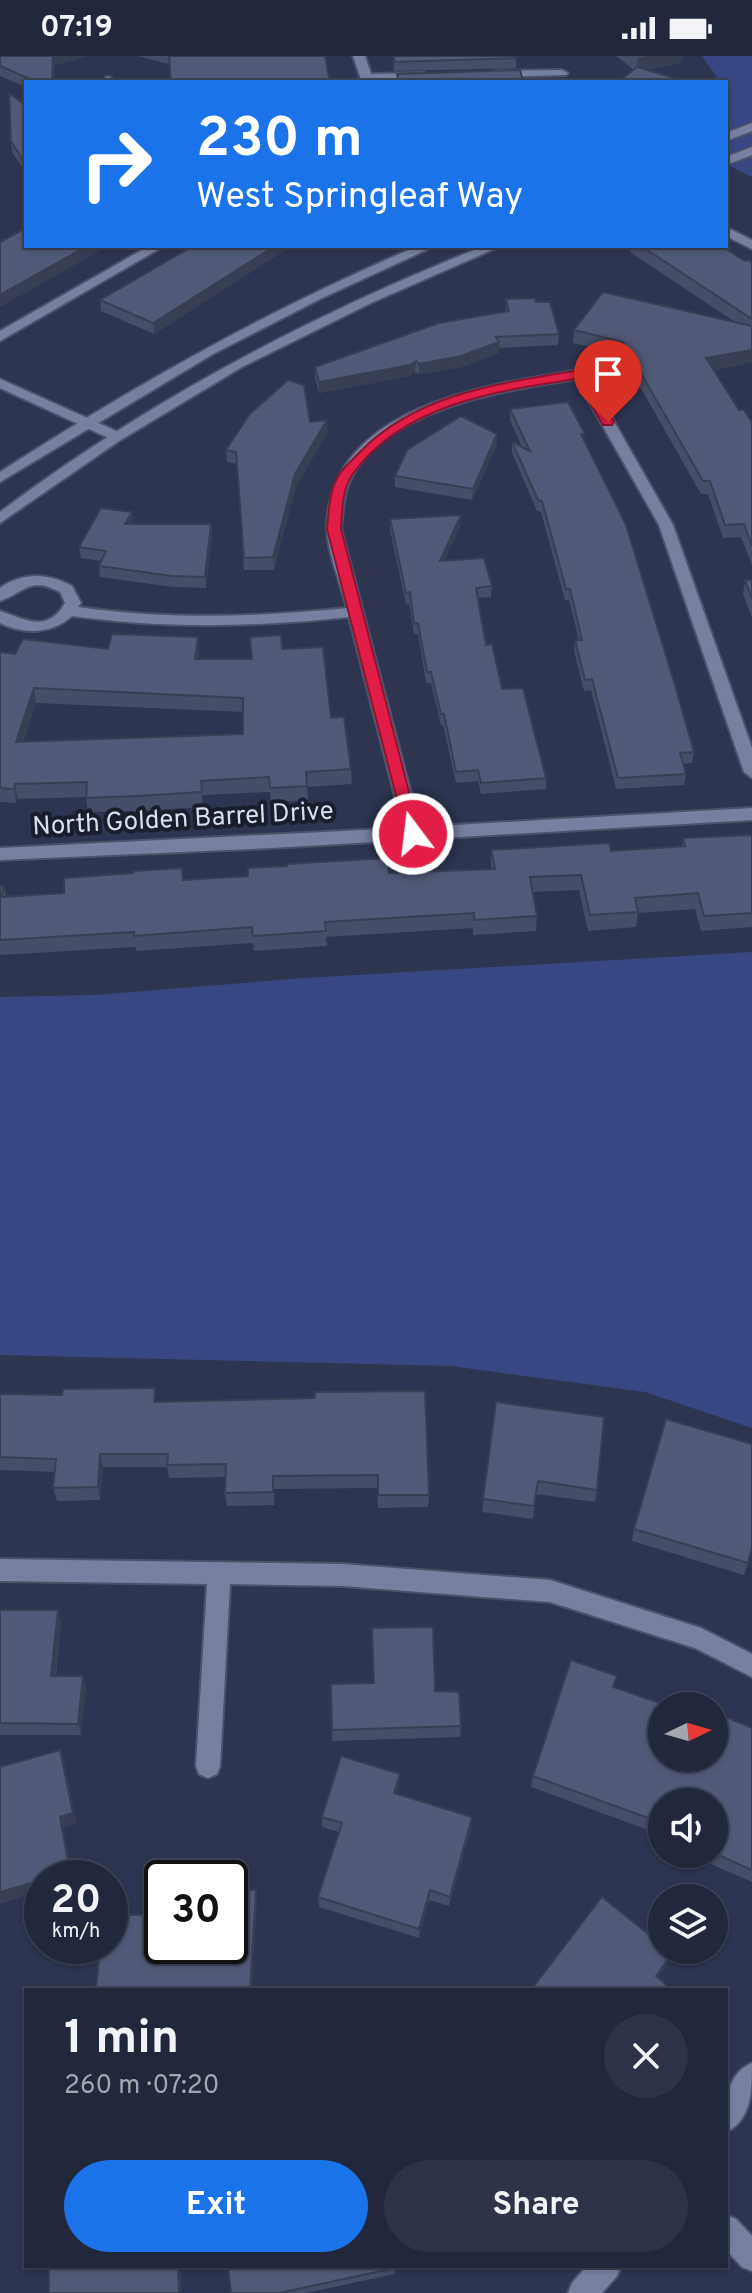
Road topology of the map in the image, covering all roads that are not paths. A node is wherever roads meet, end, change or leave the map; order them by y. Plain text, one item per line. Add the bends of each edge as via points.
1 (359, 56) edge
2 (562, 73) dead end
3 (487, 74) edge
4 (443, 76) edge
5 (368, 80) edge
6 (752, 127) edge
7 (728, 136) edge
8 (752, 151) edge
9 (728, 160) edge
10 (728, 232) edge
11 (752, 245) edge
12 (155, 248) edge
13 (424, 248) edge
14 (490, 248) edge
15 (0, 337) edge
16 (0, 383) edge
17 (86, 422) junction
18 (118, 437) junction
19 (0, 478) edge
20 (0, 519) edge
21 (0, 596) edge
22 (70, 611) junction
23 (354, 612) junction
24 (0, 616) edge
25 (752, 772) edge
26 (752, 814) edge
27 (413, 834) junction
28 (0, 854) edge
29 (0, 1570) edge
30 (219, 1575) junction
31 (752, 1666) edge
32 (208, 1766) dead end
33 (752, 2077) edge
34 (728, 2115) edge
35 (728, 2231) edge
36 (752, 2257) edge
37 (605, 2268) edge
38 (582, 2293) edge

1 - 5 street
2 - 3 street
4 - 5 street
6 - 7 street
8 - 9 street
10 - 11 street
12 - 15 street
13 - 17 street via 240,332
14 - 18 street via 331,317
16 - 17 street
17 - 18 street
17 - 19 street
18 - 20 street
21 - 22 street via 22,582 47,580 72,595
22 - 23 street via 178,621
22 - 24 street via 41,626 16,625
23 - 25 street via 334,529 336,499 345,475 362,457 382,437 429,409 505,386 580,374 666,525
23 - 27 street
26 - 27 street, North Golden Barrel Drive
27 - 28 street, North Golden Barrel Drive
29 - 30 street
30 - 31 street via 343,1575 550,1591 701,1639
30 - 32 street
33 - 34 street
35 - 36 street
37 - 38 street

